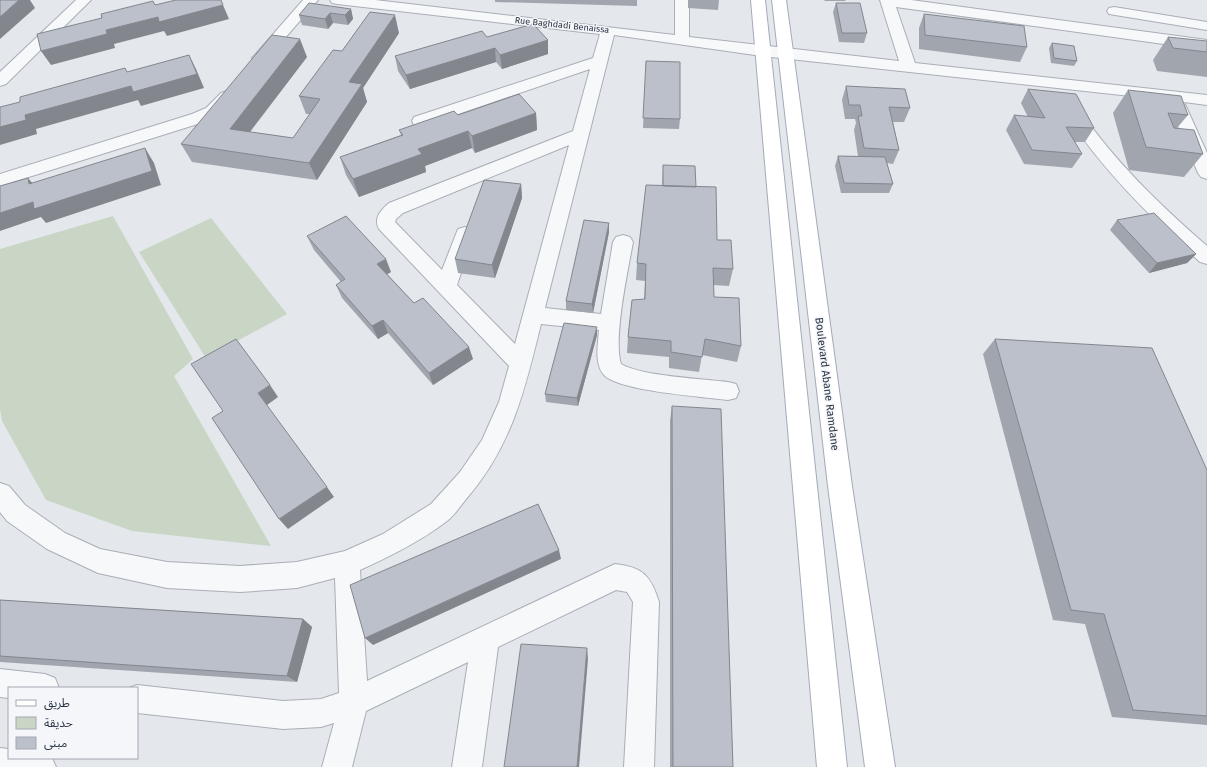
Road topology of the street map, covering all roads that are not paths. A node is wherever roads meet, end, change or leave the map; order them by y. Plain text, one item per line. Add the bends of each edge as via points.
1 (84, 0) edge
2 (311, 0) edge
3 (337, 0) edge
4 (682, 0) edge
5 (758, 0) edge
6 (779, 0) edge
7 (887, 0) edge
8 (1112, 6) edge
9 (1207, 26) edge
10 (608, 31) junction
11 (1120, 33) junction
12 (682, 40) junction
13 (1207, 45) edge
14 (762, 51) junction
15 (786, 52) junction
16 (600, 61) junction
17 (908, 66) junction
18 (251, 69) edge
19 (0, 81) edge
20 (1054, 82) junction
21 (236, 86) edge
22 (1173, 96) junction
23 (1207, 100) edge
24 (420, 121) edge
25 (581, 134) junction
26 (487, 171) junction
27 (1207, 174) edge
28 (0, 180) edge
29 (480, 193) edge
30 (472, 215) edge
31 (623, 242) dead end
32 (1207, 257) edge
33 (446, 287) junction
34 (533, 316) junction
35 (611, 323) junction
36 (520, 364) junction
37 (728, 391) dead end
38 (0, 494) edge
39 (347, 562) junction
40 (485, 639) junction
41 (0, 683) edge
42 (36, 687) edge
43 (138, 699) edge
44 (354, 702) junction
45 (0, 763) edge
46 (41, 767) edge
47 (337, 767) edge
48 (467, 767) edge
49 (639, 767) edge
50 (832, 767) edge
51 (880, 767) edge

1 - 19 street
2 - 18 street
3 - 10 street, Rue Baghdadi Benaissa
4 - 12 street
5 - 14 main road
6 - 15 main road, Boulevard Abane Ramdane
7 - 11 street
7 - 17 street
8 - 9 street
8 - 11 street
10 - 12 street, Rue Baghdadi Benaissa
10 - 16 street
11 - 13 street
12 - 14 street, Rue Baghdadi Benaissa
14 - 15 street, Rue Baghdadi Benaissa
14 - 50 main road
15 - 17 street, Rue Baghdadi Benaissa
15 - 51 main road, Boulevard Abane Ramdane via 840,486
16 - 24 street
16 - 25 street
17 - 20 street, Rue Baghdadi Benaissa
20 - 22 street, Rue Baghdadi Benaissa
20 - 32 street via 1096,146 1148,203
21 - 28 street via 205,116
22 - 23 street, Rue Baghdadi Benaissa
22 - 27 street
25 - 26 street
25 - 34 street
26 - 29 street
26 - 33 street via 396,208 385,220
30 - 33 street
31 - 35 street
33 - 36 street
34 - 35 street
34 - 36 street
35 - 37 street via 608,360 612,369 620,375
36 - 39 street via 510,402 491,446 463,486 434,516 392,543
38 - 39 street via 16,513 56,541 98,561 167,575 240,579 297,575
39 - 44 street
40 - 44 street
40 - 48 street
40 - 49 street via 615,577 636,582 642,589 646,602
41 - 42 street
43 - 44 street via 283,715 321,713
44 - 47 street
45 - 46 street

